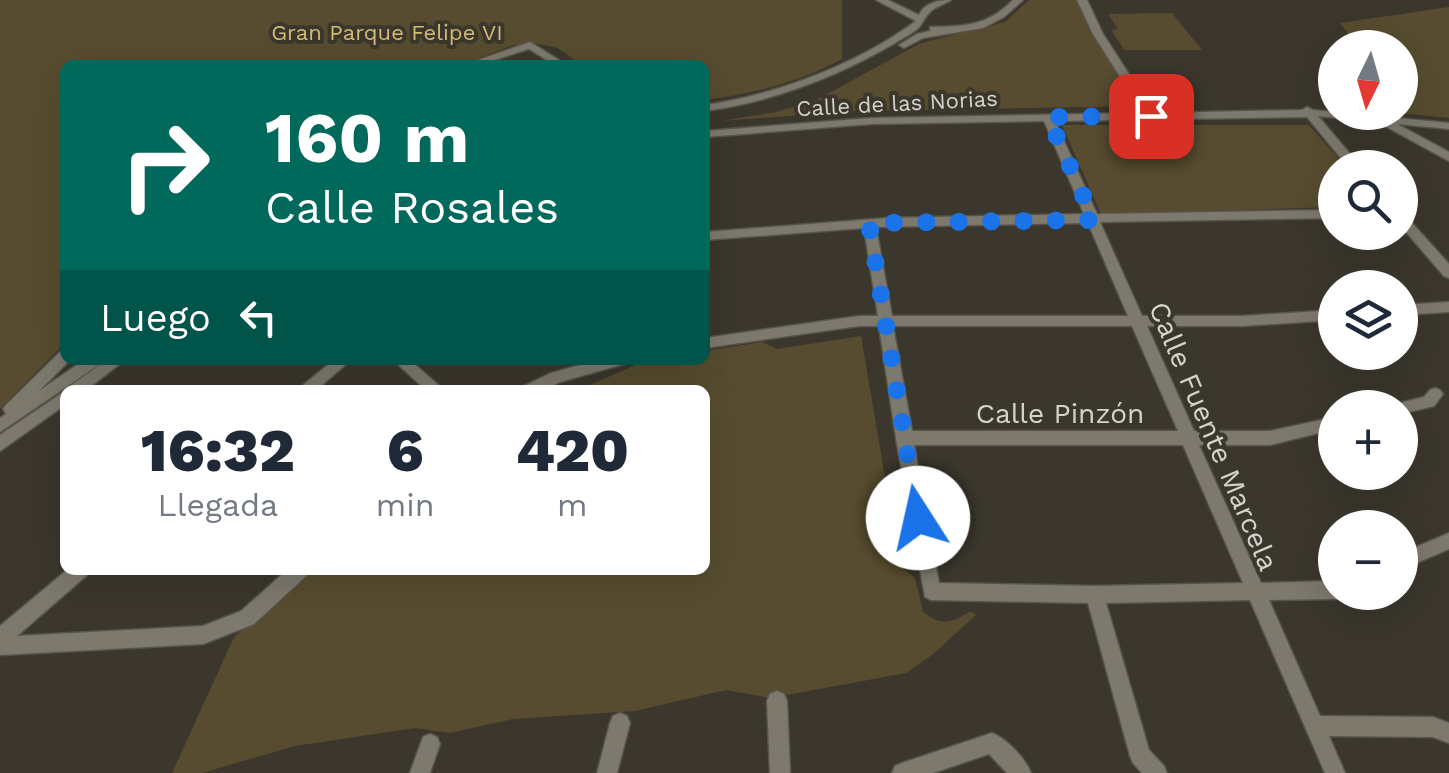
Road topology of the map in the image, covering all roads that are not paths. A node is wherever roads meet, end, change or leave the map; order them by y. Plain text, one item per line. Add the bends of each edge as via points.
1 (881, 0) edge
2 (946, 0) edge
3 (1018, 0) edge
4 (1082, 0) edge
5 (920, 20) junction
6 (943, 32) junction
7 (485, 60) edge
8 (554, 60) edge
9 (710, 107) edge
10 (1307, 110) junction
11 (1318, 111) edge
12 (1151, 116) junction
13 (1048, 117) junction
14 (710, 118) edge
15 (1418, 123) edge
16 (1449, 126) edge
17 (1400, 130) edge
18 (710, 134) edge
19 (1341, 150) edge
20 (1449, 158) edge
21 (1318, 214) edge
22 (1094, 220) junction
23 (869, 223) junction
24 (710, 236) edge
25 (1418, 238) edge
26 (1449, 273) edge
27 (1449, 308) edge
28 (1418, 309) edge
29 (1318, 315) edge
30 (884, 320) junction
31 (1138, 320) junction
32 (710, 342) edge
33 (60, 361) edge
34 (88, 365) edge
35 (111, 365) edge
36 (338, 365) edge
37 (406, 365) edge
38 (600, 365) edge
39 (83, 385) edge
40 (312, 385) edge
41 (430, 385) edge
42 (539, 385) edge
43 (1435, 394) dead end
44 (60, 402) edge
45 (1418, 404) edge
46 (0, 424) edge
47 (1318, 427) edge
48 (904, 438) junction
49 (1188, 439) junction
50 (0, 444) edge
51 (1449, 541) edge
52 (1418, 554) edge
53 (74, 575) edge
54 (294, 575) edge
55 (1318, 591) edge
56 (1254, 593) junction
57 (1095, 595) junction
58 (0, 638) edge
59 (0, 646) edge
60 (777, 701) dead end
61 (620, 722) dead end
62 (1315, 726) junction
63 (1449, 733) edge
64 (430, 744) dead end
65 (420, 773) edge
66 (607, 773) edge
67 (780, 773) edge
68 (902, 773) edge
69 (1021, 773) edge
70 (1157, 773) edge
71 (1335, 773) edge

1 - 5 street
2 - 5 street
3 - 6 street via 995,18
4 - 12 street
5 - 6 street
5 - 9 street via 825,78
6 - 14 street via 920,36 796,99
7 - 8 street via 530,45
10 - 11 street, Calle de las Norias
10 - 12 street, Calle de las Norias
10 - 19 street
12 - 13 street, Calle de las Norias
13 - 18 street, Calle de las Norias
13 - 22 street, Calle Fuente Marcela
15 - 16 street, Calle de las Norias
17 - 20 street
21 - 22 street
22 - 23 street
22 - 31 street, Calle Fuente Marcela
23 - 24 street
23 - 30 street
25 - 26 street
27 - 28 street
29 - 31 street
30 - 31 street
30 - 32 street
30 - 48 street
31 - 49 street, Calle Fuente Marcela
33 - 46 street
34 - 46 street
35 - 39 street
36 - 40 street
37 - 41 street
38 - 42 street
43 - 45 street
44 - 50 street
47 - 49 street, Calle Pinzón via 1270,438
48 - 49 street, Calle Pinzón
48 - 57 street via 931,591
49 - 56 street, Calle Fuente Marcela
51 - 52 street
53 - 58 street
54 - 59 street via 247,618 202,635
55 - 56 street
56 - 57 street
56 - 62 street, Calle Fuente Marcela
57 - 70 street via 1140,756
60 - 67 street
61 - 66 street
62 - 63 street via 1432,726
62 - 71 street, Calle Fuente Marcela
64 - 65 street
68 - 69 street via 992,743

